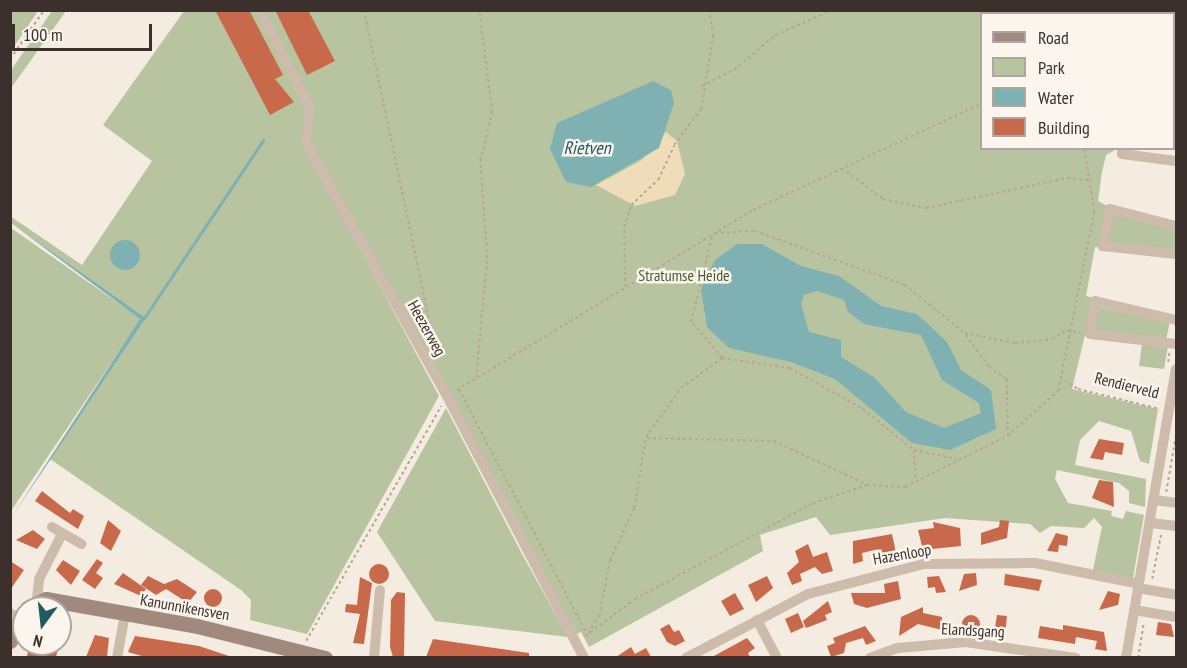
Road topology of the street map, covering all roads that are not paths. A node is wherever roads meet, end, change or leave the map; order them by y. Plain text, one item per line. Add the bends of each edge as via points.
1 (260, 10) edge
2 (1123, 150) edge
3 (1176, 161) edge
4 (1176, 226) edge
5 (1176, 254) edge
6 (1176, 320) edge
7 (1176, 344) edge
8 (1176, 369) edge
9 (1173, 412) edge
10 (1173, 433) edge
11 (1165, 501) edge
12 (1150, 523) junction
13 (1176, 526) edge
14 (52, 527) dead end
15 (62, 534) junction
16 (81, 544) dead end
17 (1139, 586) junction
18 (380, 590) dead end
19 (1176, 595) edge
20 (31, 596) edge
21 (1134, 610) junction
22 (72, 613) edge
23 (125, 615) junction
24 (1176, 617) edge
25 (757, 620) junction
26 (117, 657) edge
27 (326, 657) edge
28 (374, 657) edge
29 (584, 657) edge
30 (686, 657) edge
31 (777, 657) edge
32 (870, 657) edge
33 (1076, 657) edge
34 (1126, 657) edge

1 - 29 street, Heezerweg via 310,109 306,143 447,396
2 - 3 street via 1122,154
4 - 5 street via 1110,209 1103,246
6 - 7 street via 1095,301 1090,334
8 - 9 street, Rendierveld
9 - 10 street, Rendierveld
10 - 11 street, Rendierveld
11 - 12 street, Rendierveld
12 - 13 street
12 - 17 street, Rendierveld
14 - 15 street
15 - 16 street
15 - 20 street
17 - 19 street
17 - 21 street, Rendierveld
17 - 25 street, Hazenloop via 1017,562 924,564 827,587
18 - 28 street
21 - 24 street
21 - 34 street, Rendierveld
22 - 23 street, Kanunnikensven
23 - 26 street
23 - 27 street, Kanunnikensven
25 - 30 street, Hazenloop
25 - 31 street
32 - 33 street, Elandsgang via 898,648 966,642

